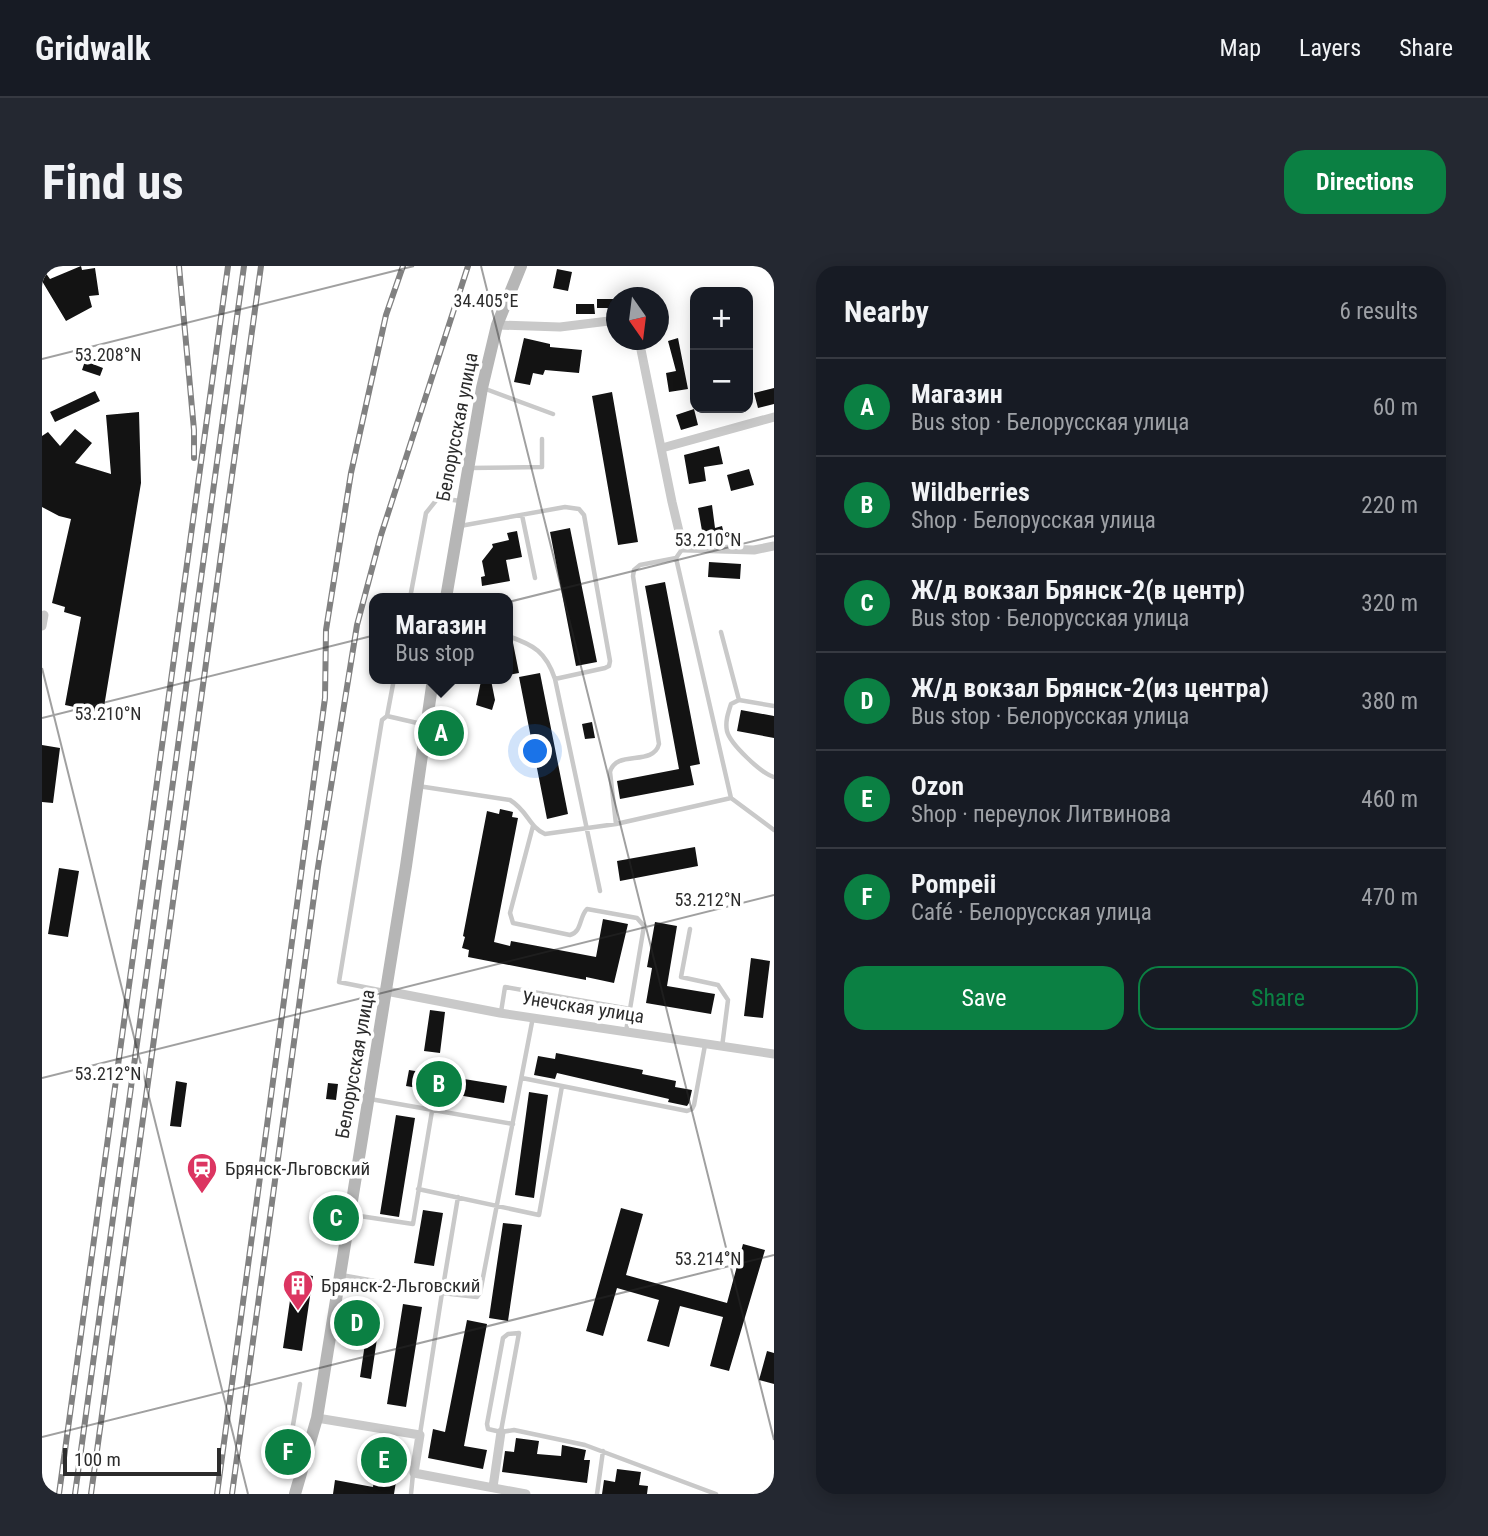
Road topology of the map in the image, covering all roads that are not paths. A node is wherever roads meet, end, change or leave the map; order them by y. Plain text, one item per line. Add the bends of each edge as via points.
1 (521, 266) edge
2 (606, 321) edge
3 (497, 325) junction
4 (641, 350) edge
5 (482, 388) junction
6 (553, 414) dead end
7 (774, 417) edge
8 (542, 439) dead end
9 (662, 448) junction
10 (468, 468) junction
11 (463, 501) junction
12 (522, 515) junction
13 (459, 526) junction
14 (774, 546) edge
15 (684, 548) junction
16 (676, 558) junction
17 (535, 578) dead end
18 (411, 593) edge
19 (447, 593) edge
20 (44, 615) dead end
21 (42, 626) edge
22 (722, 632) dead end
23 (513, 638) edge
24 (555, 679) junction
25 (393, 684) edge
26 (432, 684) edge
27 (739, 700) junction
28 (774, 706) edge
29 (387, 716) junction
30 (427, 725) junction
31 (774, 777) edge
32 (417, 786) junction
33 (730, 798) junction
34 (616, 824) junction
35 (533, 826) junction
36 (586, 829) junction
37 (774, 830) edge
38 (600, 891) dead end
39 (690, 929) dead end
40 (387, 991) junction
41 (630, 1009) junction
42 (500, 1013) junction
43 (533, 1017) junction
44 (626, 1031) junction
45 (705, 1044) junction
46 (721, 1047) junction
47 (774, 1054) edge
48 (523, 1078) junction
49 (562, 1086) junction
50 (369, 1098) junction
51 (432, 1111) junction
52 (513, 1124) junction
53 (418, 1189) junction
54 (458, 1197) junction
55 (497, 1206) junction
56 (348, 1214) junction
57 (340, 1275) junction
58 (442, 1293) junction
59 (300, 1384) dead end
60 (317, 1418) junction
61 (501, 1432) junction
62 (420, 1435) junction
63 (312, 1441) junction
64 (603, 1451) junction
65 (414, 1473) junction
66 (493, 1487) junction
67 (511, 1492) edge
68 (295, 1494) edge
69 (411, 1494) edge
70 (526, 1494) edge
71 (597, 1494) edge
72 (716, 1494) edge

1 - 3 main road, Белорусская улица
2 - 3 street via 560,327
3 - 5 main road, Белорусская улица
4 - 9 street
5 - 6 lane
5 - 10 main road, Белорусская улица
7 - 9 street
8 - 10 lane via 542,467
9 - 15 street
10 - 11 main road, Белорусская улица
11 - 13 main road, Белорусская улица
11 - 18 lane via 438,498 426,513
12 - 13 lane
12 - 17 lane
12 - 24 lane via 565,507 579,509 584,515 610,661 605,668
13 - 19 main road, Белорусская улица
14 - 15 street via 754,550
15 - 16 lane
16 - 33 lane
16 - 34 lane via 634,570 659,744 653,754 611,766
20 - 21 street
22 - 27 lane
23 - 24 lane via 540,652
24 - 36 lane
25 - 29 lane
26 - 30 main road, Белорусская улица
27 - 28 lane
27 - 31 lane via 731,704 727,716 728,734 761,771
29 - 30 lane
29 - 40 lane via 382,720 339,982
30 - 32 main road, Белорусская улица
32 - 35 lane via 510,800 523,807
32 - 40 main road, Белорусская улица
33 - 34 lane
33 - 37 lane
34 - 36 lane
35 - 36 lane via 545,834
35 - 41 lane via 510,919 570,934 579,929 587,909 642,921 645,926
36 - 38 lane
39 - 46 lane via 681,977 718,985 729,1000
40 - 42 street, Унечская улица
40 - 50 main road, Белорусская улица
41 - 42 lane via 505,988
41 - 44 lane
42 - 43 street, Унечская улица
43 - 44 street, Унечская улица
43 - 48 lane
44 - 45 street, Унечская улица
45 - 46 street, Унечская улица
45 - 49 lane via 692,1110
46 - 47 street, Унечская улица
48 - 49 lane
48 - 52 lane
49 - 55 lane via 540,1215
50 - 51 lane
50 - 56 main road, Белорусская улица
51 - 52 lane
51 - 53 lane
52 - 55 lane
53 - 54 lane
53 - 56 lane via 412,1224
54 - 55 lane
54 - 58 lane
55 - 58 lane via 480,1293 471,1298
56 - 57 main road, Белорусская улица
57 - 58 lane
57 - 60 main road, Белорусская улица
58 - 62 lane
59 - 63 lane via 291,1437
60 - 62 street
60 - 63 main road, Белорусская улица
61 - 61 lane via 486,1424 503,1338 519,1333
61 - 64 lane via 514,1430
61 - 66 street
62 - 65 street
63 - 68 main road, Белорусская улица
64 - 71 lane
64 - 72 lane
65 - 66 street
65 - 69 lane
66 - 67 street
67 - 70 street

